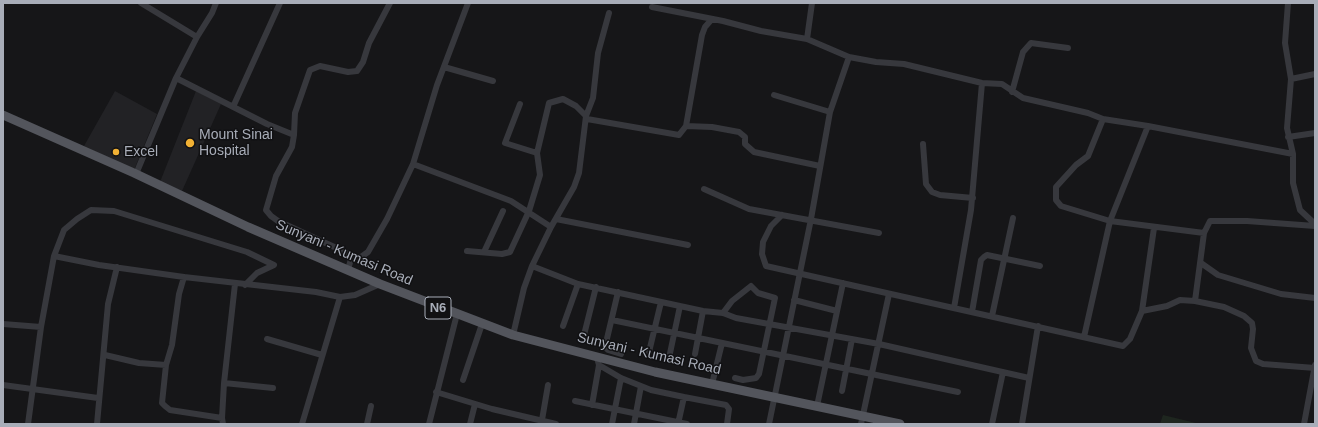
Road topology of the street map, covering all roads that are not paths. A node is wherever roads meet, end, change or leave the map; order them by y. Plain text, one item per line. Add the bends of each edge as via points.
1 (141, 3) edge
2 (216, 3) edge
3 (280, 3) edge
4 (390, 3) edge
5 (468, 3) edge
6 (812, 3) edge
7 (1288, 3) edge
8 (652, 7) dead end
9 (609, 13) dead end
10 (712, 19) junction
11 (197, 37) junction
12 (807, 39) junction
13 (1068, 48) dead end
14 (849, 56) junction
15 (444, 67) junction
16 (1315, 74) edge
17 (176, 78) junction
18 (1291, 79) junction
19 (493, 81) dead end
20 (982, 83) junction
21 (1012, 92) junction
22 (774, 95) dead end
23 (520, 104) dead end
24 (232, 107) junction
25 (830, 112) junction
26 (3, 116) edge
27 (586, 118) junction
28 (1103, 119) junction
29 (686, 126) junction
30 (1148, 126) junction
31 (1315, 133) edge
32 (294, 135) junction
33 (1288, 137) junction
34 (923, 144) dead end
35 (537, 153) junction
36 (1292, 154) junction
37 (413, 164) junction
38 (820, 166) junction
39 (136, 174) junction
40 (704, 189) dead end
41 (973, 198) junction
42 (503, 211) dead end
43 (528, 211) junction
44 (782, 215) junction
45 (1013, 218) dead end
46 (556, 219) junction
47 (811, 219) junction
48 (1110, 221) junction
49 (1315, 225) edge
50 (551, 227) junction
51 (1154, 228) junction
52 (879, 233) dead end
53 (1204, 233) junction
54 (688, 245) dead end
55 (467, 251) dead end
56 (484, 252) junction
57 (352, 255) junction
58 (54, 256) junction
59 (1004, 260) junction
60 (1201, 263) junction
61 (532, 266) junction
62 (1040, 266) dead end
63 (117, 267) junction
64 (348, 270) junction
65 (800, 273) junction
66 (184, 278) junction
67 (843, 283) junction
68 (235, 284) junction
69 (380, 284) junction
70 (578, 284) junction
71 (245, 285) junction
72 (596, 287) junction
73 (618, 292) junction
74 (889, 294) junction
75 (340, 297) junction
76 (1315, 298) edge
77 (794, 300) junction
78 (1195, 301) junction
79 (661, 302) junction
80 (680, 306) junction
81 (954, 308) junction
82 (704, 311) junction
83 (837, 311) junction
84 (1142, 311) junction
85 (972, 312) junction
86 (723, 313) junction
87 (457, 314) junction
88 (992, 316) junction
89 (612, 320) junction
90 (3, 324) edge
91 (482, 324) junction
92 (769, 324) junction
93 (563, 326) dead end
94 (1038, 326) junction
95 (40, 327) junction
96 (788, 328) junction
97 (654, 329) junction
98 (674, 333) junction
99 (513, 335) junction
100 (584, 335) dead end
101 (832, 335) junction
102 (1084, 337) junction
103 (698, 338) junction
104 (267, 339) dead end
105 (852, 339) junction
106 (722, 343) junction
107 (879, 344) junction
108 (648, 352) dead end
109 (763, 352) junction
110 (621, 354) dead end
111 (695, 354) dead end
112 (322, 355) junction
113 (104, 356) junction
114 (783, 357) junction
115 (668, 358) dead end
116 (598, 361) junction
117 (826, 364) junction
118 (166, 365) junction
119 (1315, 366) edge
120 (846, 369) junction
121 (1003, 372) junction
122 (872, 375) junction
123 (621, 378) junction
124 (735, 378) dead end
125 (1030, 378) junction
126 (463, 380) dead end
127 (224, 383) junction
128 (712, 384) junction
129 (3, 385) edge
130 (548, 385) dead end
131 (641, 386) junction
132 (33, 388) junction
133 (273, 388) dead end
134 (842, 391) dead end
135 (436, 392) junction
136 (958, 392) dead end
137 (684, 397) junction
138 (775, 397) junction
139 (98, 398) junction
140 (575, 401) dead end
141 (476, 404) junction
142 (592, 405) junction
143 (371, 406) dead end
144 (817, 406) junction
145 (614, 409) junction
146 (636, 414) junction
147 (542, 420) junction
148 (861, 420) edge
149 (222, 421) edge
150 (656, 421) edge
151 (678, 423) edge
152 (28, 424) edge
153 (97, 424) edge
154 (302, 424) edge
155 (367, 424) edge
156 (429, 424) edge
157 (470, 424) edge
158 (556, 424) edge
159 (612, 424) edge
160 (634, 424) edge
161 (687, 424) edge
162 (727, 424) edge
163 (769, 424) edge
164 (900, 424) edge
165 (992, 424) edge
166 (1022, 424) edge
167 (1304, 424) edge

1 - 11 street
2 - 11 street
3 - 24 street
4 - 32 street via 357,71 320,66 310,70 295,113
5 - 15 street
6 - 12 street
7 - 18 street via 1285,43
8 - 10 street
9 - 27 street via 598,53 593,98
10 - 12 street
10 - 29 street via 702,35
11 - 17 street
12 - 14 street
13 - 21 street via 1031,43 1023,52
14 - 20 street via 876,62 904,64
14 - 25 street
15 - 19 street
15 - 37 street
16 - 18 street
17 - 24 street
17 - 39 street
18 - 33 street
20 - 21 street via 1002,84
20 - 41 street
21 - 28 street via 1023,98
22 - 25 street
23 - 35 street via 505,143
24 - 32 street
25 - 38 street
26 - 39 main road, Sunyani - Kumasi Road / N6
27 - 29 street via 675,136
27 - 35 street via 569,102 563,99 552,101
27 - 46 street via 579,173
28 - 30 street
28 - 48 street via 1088,156 1061,180 1055,195 1061,206
29 - 38 street via 739,132 745,137 745,144 754,152
30 - 36 street
30 - 48 street
31 - 33 street
32 - 57 street via 292,147 276,176 266,210 278,221
33 - 36 street
34 - 41 street via 926,184 932,192
35 - 43 street via 540,175
36 - 49 street via 1293,183 1300,210
37 - 43 street via 486,190
37 - 57 street via 368,252 361,257
38 - 47 street
39 - 64 main road, Sunyani - Kumasi Road / N6 via 248,227
40 - 44 street via 749,209
41 - 81 street
42 - 56 street
43 - 50 street
43 - 56 street via 508,254
44 - 47 street
44 - 65 street via 771,226 763,242 764,264
45 - 59 street
46 - 50 street
46 - 54 street
47 - 52 street
47 - 65 street
48 - 51 street
48 - 102 street
49 - 53 street via 1212,220
50 - 61 street
51 - 53 street
51 - 84 street
53 - 60 street
55 - 56 street
57 - 64 street
58 - 63 street
58 - 71 street via 64,230 77,219 91,210 114,211 247,252 274,265 257,273
58 - 95 street
59 - 62 street
59 - 85 street via 987,256 981,260
59 - 88 street
60 - 76 street via 1218,275 1281,294
60 - 78 street
61 - 70 street
61 - 99 street
63 - 66 street
63 - 113 street via 108,304
64 - 69 main road, Sunyani - Kumasi Road / N6
65 - 67 street
65 - 77 street
66 - 68 street
66 - 118 street
67 - 74 street
67 - 83 street
68 - 71 street
68 - 127 street
69 - 75 street via 355,295
69 - 87 main road, Sunyani - Kumasi Road / N6
70 - 72 street
70 - 93 street
71 - 75 street
72 - 73 street
72 - 100 street
73 - 79 street
73 - 89 street
74 - 81 street
74 - 107 street
75 - 112 street
77 - 83 street
77 - 96 street
78 - 84 street via 1180,300 1167,306
78 - 119 street via 1224,307 1249,320 1253,329 1251,348 1256,361 1263,364
79 - 80 street
79 - 97 street
80 - 82 street
80 - 98 street
81 - 85 street
82 - 86 street
82 - 103 street
83 - 101 street
84 - 102 street via 1130,339 1123,346
85 - 88 street
86 - 92 street
86 - 92 street via 732,301 752,286 758,293 774,298
87 - 91 main road, Sunyani - Kumasi Road / N6
87 - 135 street
88 - 94 street
89 - 97 street
89 - 110 street via 605,347
90 - 95 street
91 - 99 main road, Sunyani - Kumasi Road / N6
91 - 126 street
92 - 96 street
92 - 109 street
94 - 102 street
94 - 125 street
95 - 132 street
96 - 101 street
96 - 114 street
97 - 98 street
97 - 108 street
98 - 103 street
98 - 115 street
99 - 116 main road, Sunyani - Kumasi Road / N6
101 - 105 street
101 - 117 street
103 - 106 street
103 - 111 street
104 - 112 street
105 - 107 street
105 - 120 street
106 - 109 street
106 - 128 street
107 - 121 street
107 - 122 street
109 - 114 street
109 - 124 street via 756,378
112 - 154 street
113 - 118 street
113 - 139 street
114 - 117 street
114 - 138 street
116 - 123 street
116 - 128 main road, Sunyani - Kumasi Road / N6
116 - 142 street
117 - 120 street
117 - 144 street
118 - 149 street via 162,403 165,406 170,410
119 - 167 street
120 - 122 street
120 - 134 street
121 - 125 street
121 - 165 street
122 - 136 street
122 - 148 street
123 - 131 street
123 - 145 street
125 - 166 street
127 - 133 street
127 - 149 street
128 - 138 main road, Sunyani - Kumasi Road / N6
129 - 132 street
130 - 147 street
131 - 137 street
131 - 146 street
132 - 139 street
132 - 152 street
135 - 141 street
135 - 156 street
137 - 151 street
137 - 162 street via 726,405 729,409
138 - 144 main road, Sunyani - Kumasi Road / N6
138 - 163 street
139 - 153 street
140 - 142 street
141 - 147 street
141 - 157 street
142 - 145 street
143 - 155 street
144 - 148 main road, Sunyani - Kumasi Road / N6
145 - 146 street
145 - 159 street
146 - 150 street
146 - 160 street
147 - 158 street
148 - 164 main road, Sunyani - Kumasi Road / N6
150 - 151 street
151 - 161 street

